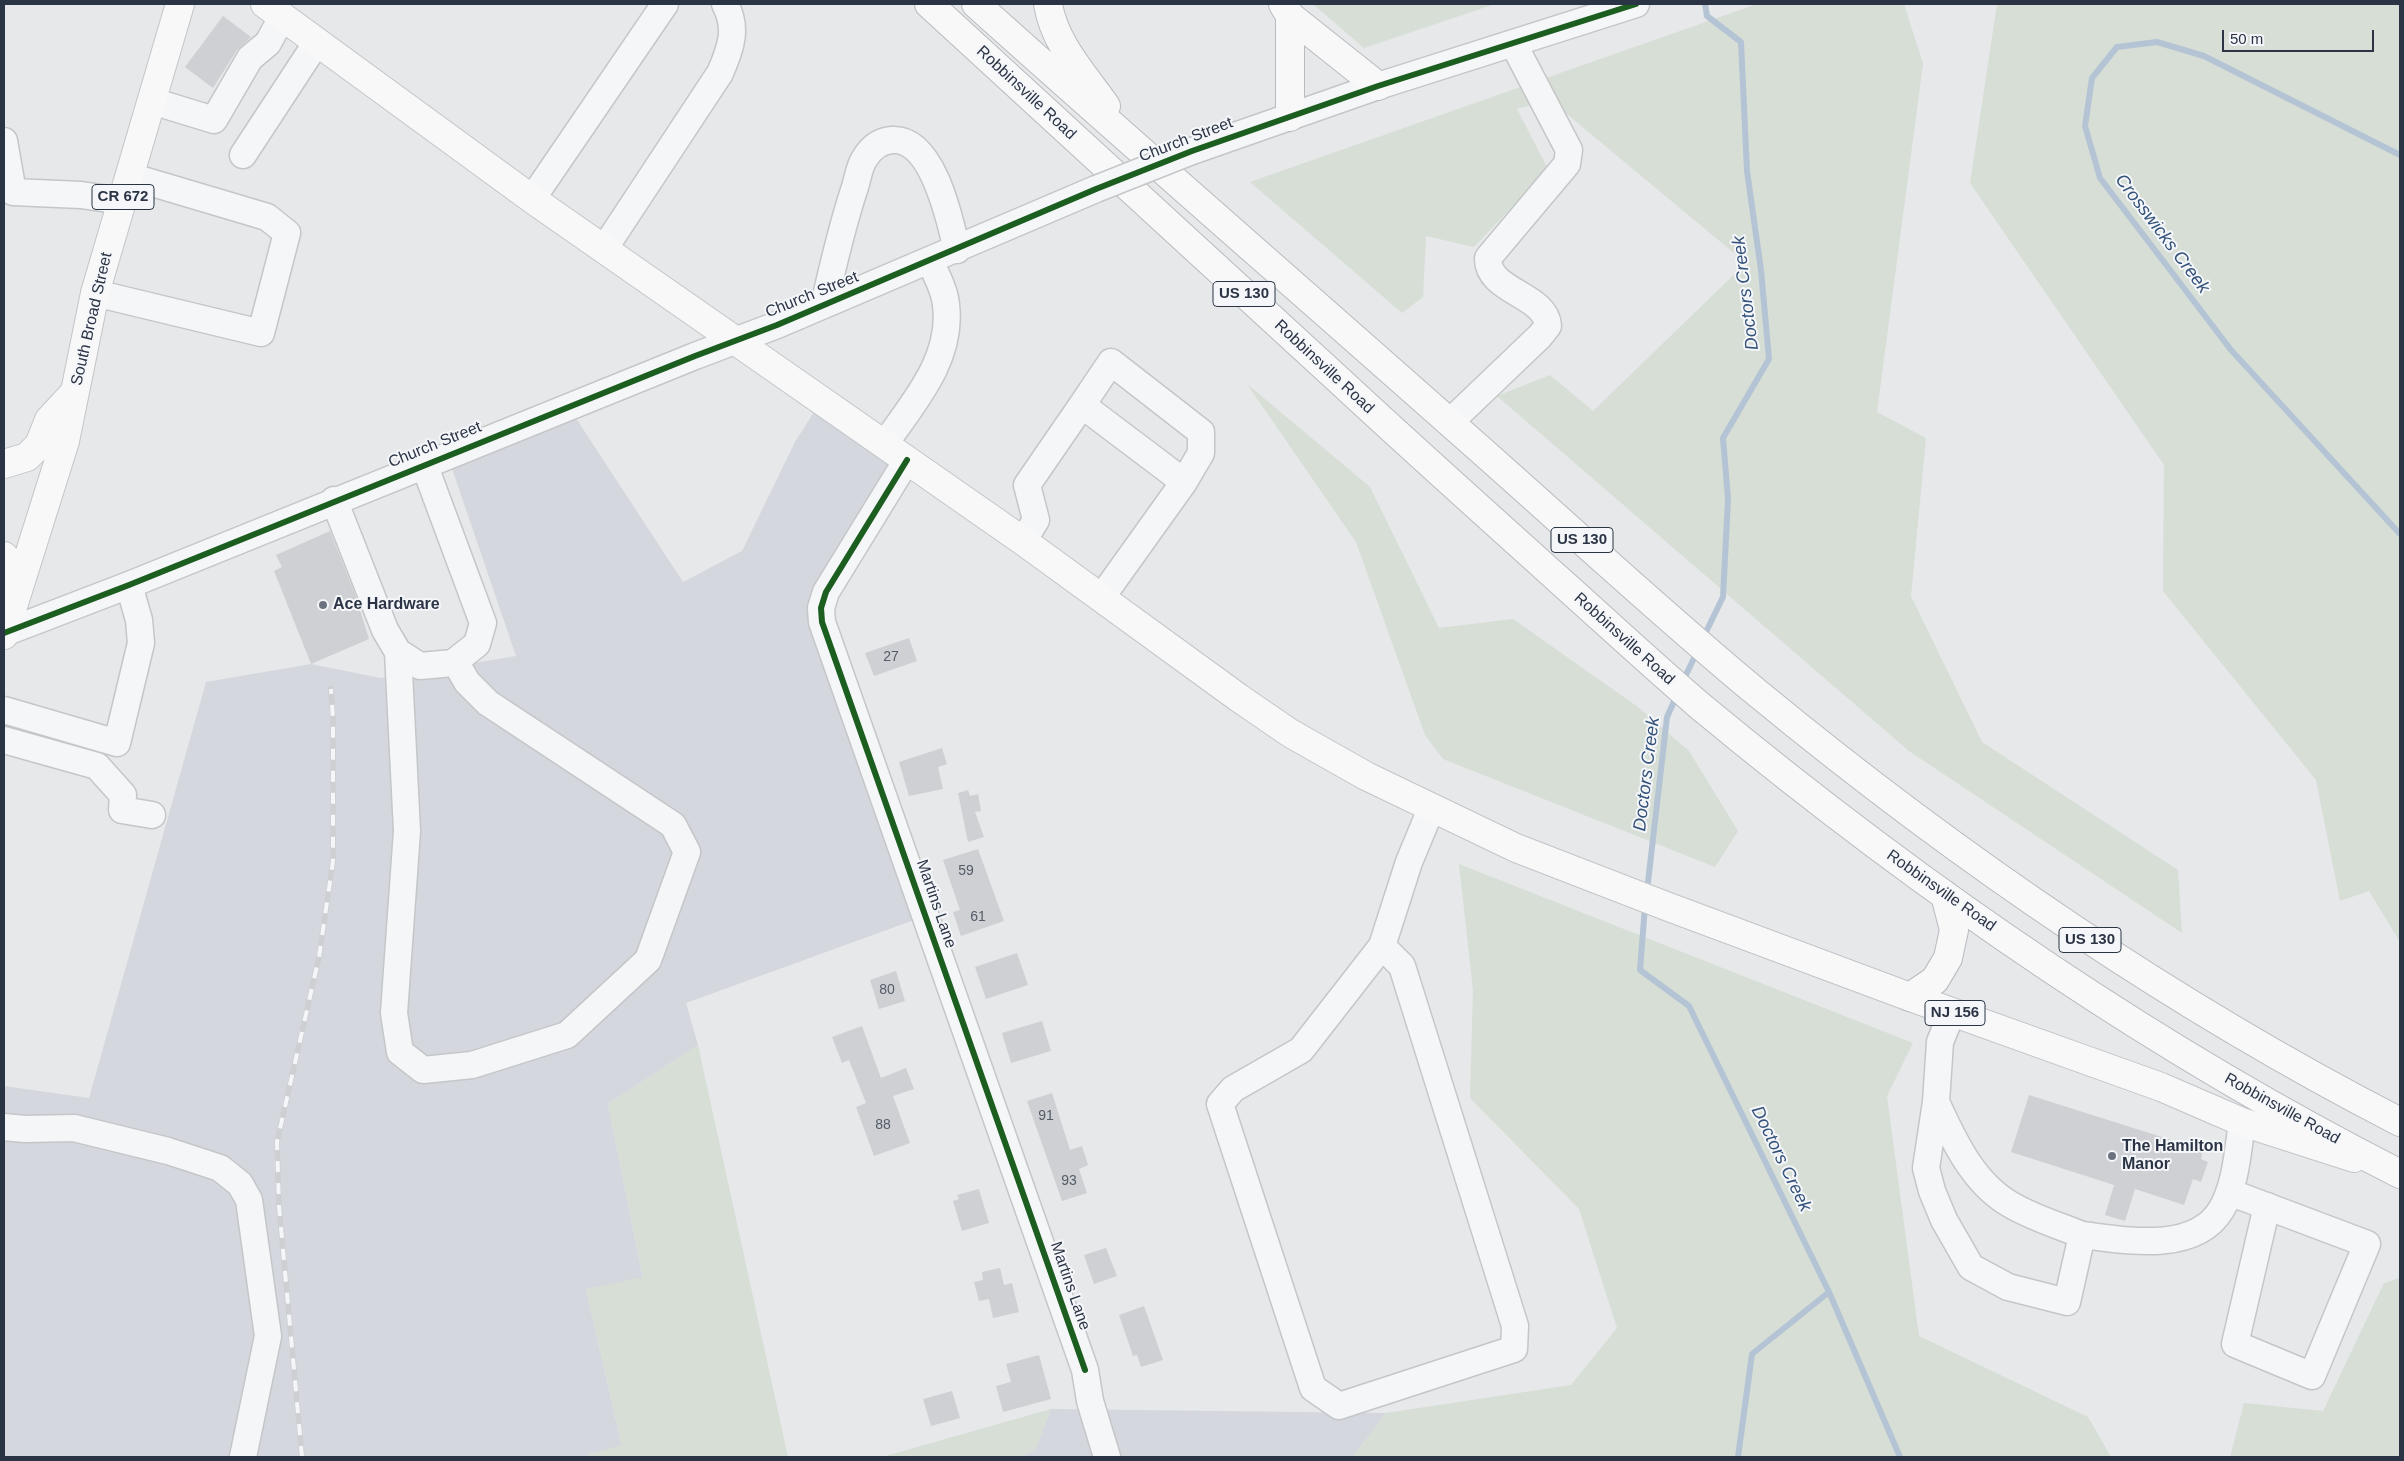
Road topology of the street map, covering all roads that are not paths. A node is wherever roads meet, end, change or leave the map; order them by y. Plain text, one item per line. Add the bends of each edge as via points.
1 (180, 4) edge
2 (665, 4) edge
3 (725, 4) edge
4 (929, 4) edge
5 (976, 4) edge
6 (1048, 4) edge
7 (1636, 4) edge
8 (273, 10) edge
9 (1287, 10) edge
10 (317, 42) junction
11 (1513, 44) junction
12 (1378, 86) junction
13 (152, 101) junction
14 (1290, 116) junction
15 (4, 141) edge
16 (1134, 146) junction
17 (243, 155) dead end
18 (126, 188) junction
19 (532, 199) junction
20 (604, 249) junction
21 (958, 250) junction
22 (930, 261) junction
23 (95, 294) junction
24 (824, 305) junction
25 (734, 341) junction
26 (75, 392) junction
27 (1082, 405) junction
28 (1450, 422) junction
29 (884, 445) junction
30 (907, 460) junction
31 (4, 464) edge
32 (424, 464) junction
33 (1184, 482) junction
34 (334, 500) junction
35 (1023, 541) junction
36 (4, 556) edge
37 (129, 585) junction
38 (1101, 598) junction
39 (4, 633) edge
40 (398, 652) junction
41 (455, 661) junction
42 (4, 710) edge
43 (4, 740) edge
44 (1431, 809) junction
45 (152, 814) dead end
46 (1945, 895) junction
47 (1382, 946) junction
48 (1910, 997) junction
49 (1952, 1012) junction
50 (1936, 1102) junction
51 (2242, 1122) junction
52 (2400, 1122) edge
53 (4, 1127) edge
54 (2399, 1173) edge
55 (2229, 1192) junction
56 (2267, 1206) junction
57 (2082, 1235) junction
58 (243, 1457) edge
59 (1107, 1457) edge

1 - 13 main road, South Broad Street / CR 672
2 - 19 street
3 - 20 street via 733,27 731,49 720,72
4 - 46 main road, Robbinsville Road / US 130 via 1657,669 1858,831
5 - 16 main road, Robbinsville Road / US 130
6 - 16 main road via 1053,25 1063,45
7 - 11 street, Church Street
8 - 10 main road, NJ 156
8 - 13 street via 268,42 250,58 214,120
9 - 12 main road
9 - 14 main road
10 - 17 street
10 - 19 main road, NJ 156
11 - 12 street, Church Street
11 - 28 street via 1569,150 1567,164 1488,258 1488,265 1495,276 1544,312 1548,326
12 - 14 street, Church Street
13 - 18 main road, South Broad Street / CR 672
14 - 21 street, Church Street, bridge via 1096,189
15 - 18 street via 13,192 80,195
16 - 28 main road, Robbinsville Road / US 130
18 - 23 main road, South Broad Street / CR 672
18 - 23 street via 267,217 287,234 262,333
19 - 20 main road, NJ 156
20 - 25 main road, NJ 156
21 - 22 street, Church Street
21 - 24 street via 948,213 927,163 914,147 900,140 887,141 874,147 864,160 843,224
22 - 24 street, Church Street
22 - 29 street via 946,303 948,327 935,371
23 - 26 main road, South Broad Street / CR 672
24 - 25 street, Church Street
25 - 29 main road, NJ 156
25 - 32 street, Church Street
26 - 31 main road via 49,420 39,445 27,456
26 - 39 main road, South Broad Street / CR 672 via 64,441
27 - 33 street
27 - 33 street via 1111,362 1201,432 1202,453
27 - 35 street via 1027,485 1036,520
28 - 52 main road, Robbinsville Road / US 130 via 1717,660 1891,798 2085,937 2211,1016
29 - 30 main road, NJ 156
30 - 35 main road, NJ 156
30 - 59 street, Martins Lane via 826,592 821,608 822,622 1085,1370 1090,1402
32 - 34 street, Church Street
32 - 41 street via 483,623 477,644
33 - 38 street
34 - 37 street, Church Street
34 - 40 street via 385,630
35 - 38 main road, NJ 156
36 - 39 main road
37 - 39 street, Church Street
37 - 42 street via 139,620 141,643 117,743
38 - 44 main road, NJ 156 via 1290,733
40 - 41 street via 420,666
40 - 41 street via 408,830 394,1013 400,1052 423,1070 472,1066 566,1035 648,960 687,852 673,824 488,702 467,682
43 - 45 street via 97,766 123,795 122,810
44 - 47 street via 1409,862
44 - 48 main road, NJ 156 via 1516,848
46 - 48 main road via 1954,930 1948,958 1935,980
46 - 54 main road, Robbinsville Road / US 130 via 2174,1047
47 - 47 street via 1301,1050 1233,1089 1220,1104 1313,1388 1339,1406 1514,1350 1515,1326 1402,966
48 - 49 main road, NJ 156
49 - 50 street via 1940,1042
49 - 51 main road, NJ 156 via 2162,1087
50 - 57 street via 1956,1146 1982,1180 2008,1203
50 - 57 street via 1926,1168 1944,1220 1971,1267 2008,1287 2067,1302
51 - 54 main road, NJ 156
51 - 55 street
53 - 58 street via 74,1128 149,1146 220,1168 240,1184 249,1200 268,1336
55 - 56 street
55 - 57 street via 2221,1211 2205,1226 2175,1240 2144,1242
56 - 56 street via 2367,1244 2312,1376 2235,1344

